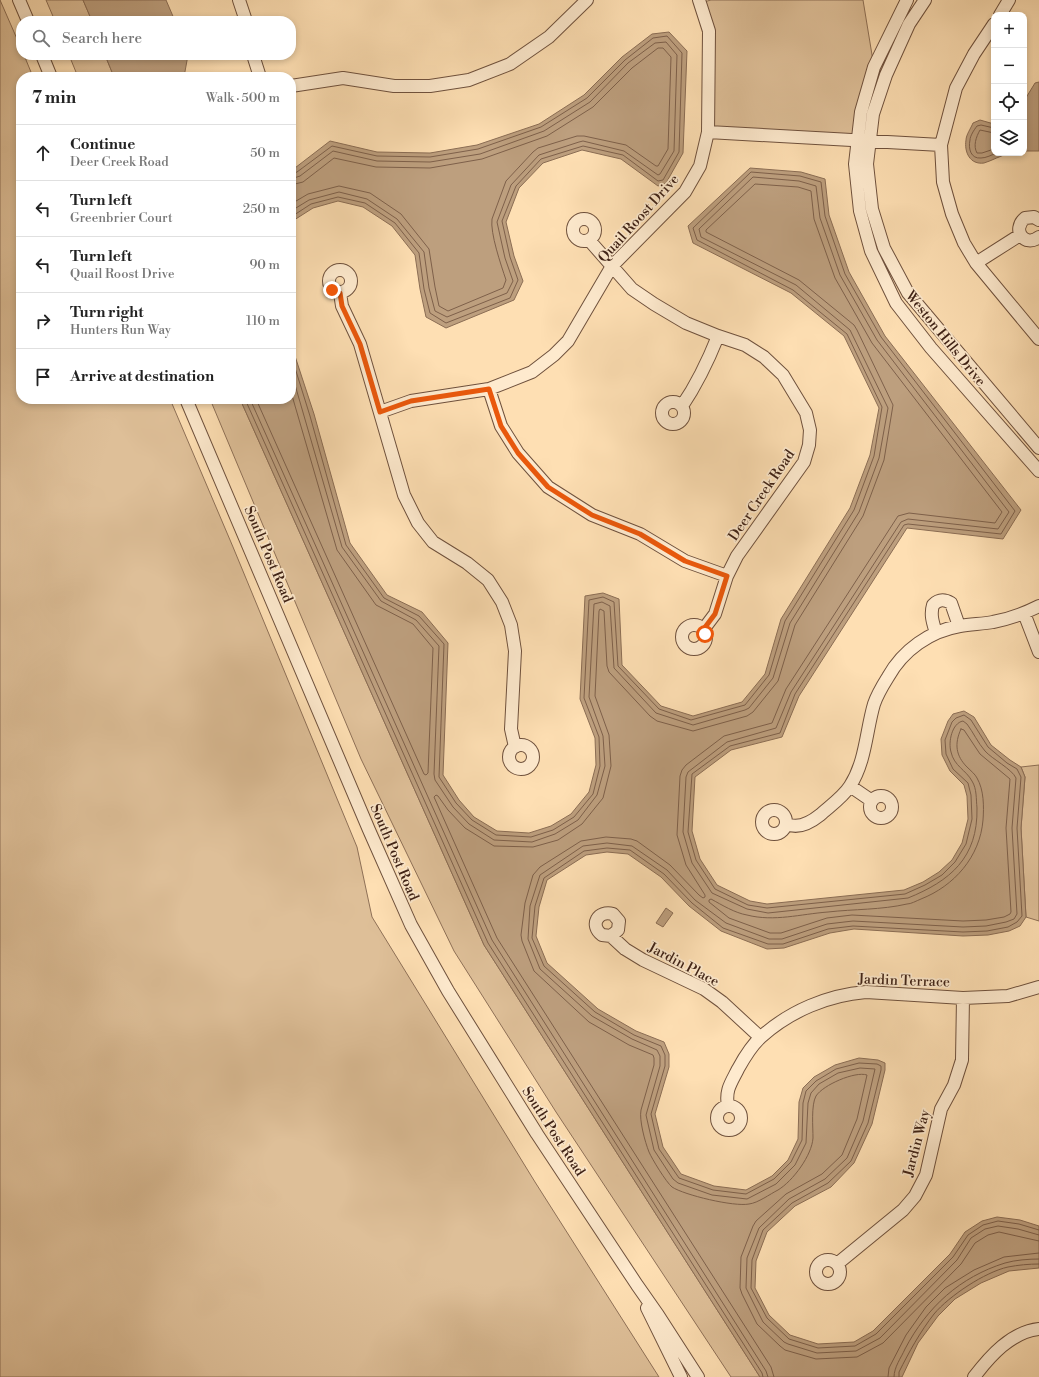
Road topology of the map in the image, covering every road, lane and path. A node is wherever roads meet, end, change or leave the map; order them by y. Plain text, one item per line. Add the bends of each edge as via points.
1 (19, 0) edge
2 (239, 0) edge
3 (587, 0) edge
4 (699, 0) edge
5 (907, 0) edge
6 (925, 0) edge
7 (1010, 0) edge
8 (1002, 12) edge
9 (26, 16) edge
10 (244, 16) edge
11 (991, 28) edge
12 (44, 60) edge
13 (255, 60) edge
14 (49, 72) edge
15 (258, 72) edge
16 (296, 85) edge
17 (708, 132) junction
18 (864, 141) junction
19 (941, 146) junction
20 (1039, 220) edge
21 (1020, 235) junction
22 (1039, 238) edge
23 (589, 240) dead end
24 (976, 263) junction
25 (612, 266) junction
26 (340, 293) dead end
27 (718, 336) junction
28 (1039, 339) edge
29 (489, 389) junction
30 (188, 404) edge
31 (682, 406) dead end
32 (380, 412) junction
33 (1039, 448) edge
34 (1039, 471) edge
35 (727, 576) junction
36 (1039, 606) edge
37 (1024, 613) junction
38 (959, 626) junction
39 (703, 630) dead end
40 (936, 633) junction
41 (1039, 652) edge
42 (515, 747) dead end
43 (850, 786) junction
44 (872, 801) dead end
45 (787, 824) dead end
46 (611, 936) dead end
47 (1039, 987) edge
48 (963, 998) junction
49 (760, 1037) junction
50 (728, 1106) dead end
51 (837, 1264) dead end
52 (636, 1285) junction
53 (1039, 1329) edge
54 (681, 1377) edge
55 (698, 1377) edge
56 (974, 1377) edge

1 - 9 street
2 - 10 street
3 - 16 street via 549,37 510,64 469,80 430,86 394,86 343,78
4 - 17 street, Quail Roost Drive via 709,31
5 - 18 street, Weston Hills Drive via 874,67 861,112
6 - 18 street, Weston Hills Drive via 909,24 886,75
7 - 8 street
11 - 19 street via 956,88
12 - 14 street
13 - 15 street
17 - 18 street
17 - 25 street, Quail Roost Drive via 700,166 684,192
18 - 19 street
18 - 33 street, Weston Hills Drive via 872,209 884,248 908,293
18 - 34 street, Weston Hills Drive via 855,164 860,212 871,251 896,303 931,348
19 - 24 street via 943,182 964,243
20 - 21 street via 1034,217 1025,218 1019,226
21 - 22 street via 1032,241
21 - 24 street
23 - 25 street, Deer Creek Road
24 - 28 street
25 - 27 street, Deer Creek Road via 632,289 654,304 686,323
25 - 29 street, Quail Roost Drive via 568,341 554,356 532,372
26 - 32 street via 342,306 360,344
27 - 31 street via 694,389
27 - 35 street, Deer Creek Road via 744,345 764,357 783,375 806,413 810,430 810,445 804,462 737,556
29 - 32 street, Quail Roost Drive via 411,401
29 - 35 street via 501,426 518,453 548,487 592,515 640,534 685,561
30 - 52 street, South Post Road via 411,925 448,991 537,1134
32 - 42 street via 404,495 418,523 433,542 467,563 488,580 502,602 511,625 515,651 512,729
35 - 39 street, Deer Creek Road via 715,614
36 - 37 street
37 - 38 street via 993,622
37 - 41 street
38 - 40 street
38 - 40 street via 952,603 940,600 931,610
40 - 43 street via 906,653 888,676 875,703 861,762
43 - 44 street
43 - 45 street via 813,821 794,827
46 - 49 street, Jardin Place via 643,960 704,989
47 - 48 street, Jardin Terrace via 1008,996
48 - 49 street, Jardin Terrace via 850,993 802,1009
48 - 51 street, Jardin Way via 962,1060 954,1085 941,1109 926,1175 915,1196 903,1210
49 - 50 street, Jardin Terrace via 729,1086 726,1096
52 - 54 street, South Post Road
52 - 55 street, South Post Road
53 - 56 street via 1006,1343 987,1360

